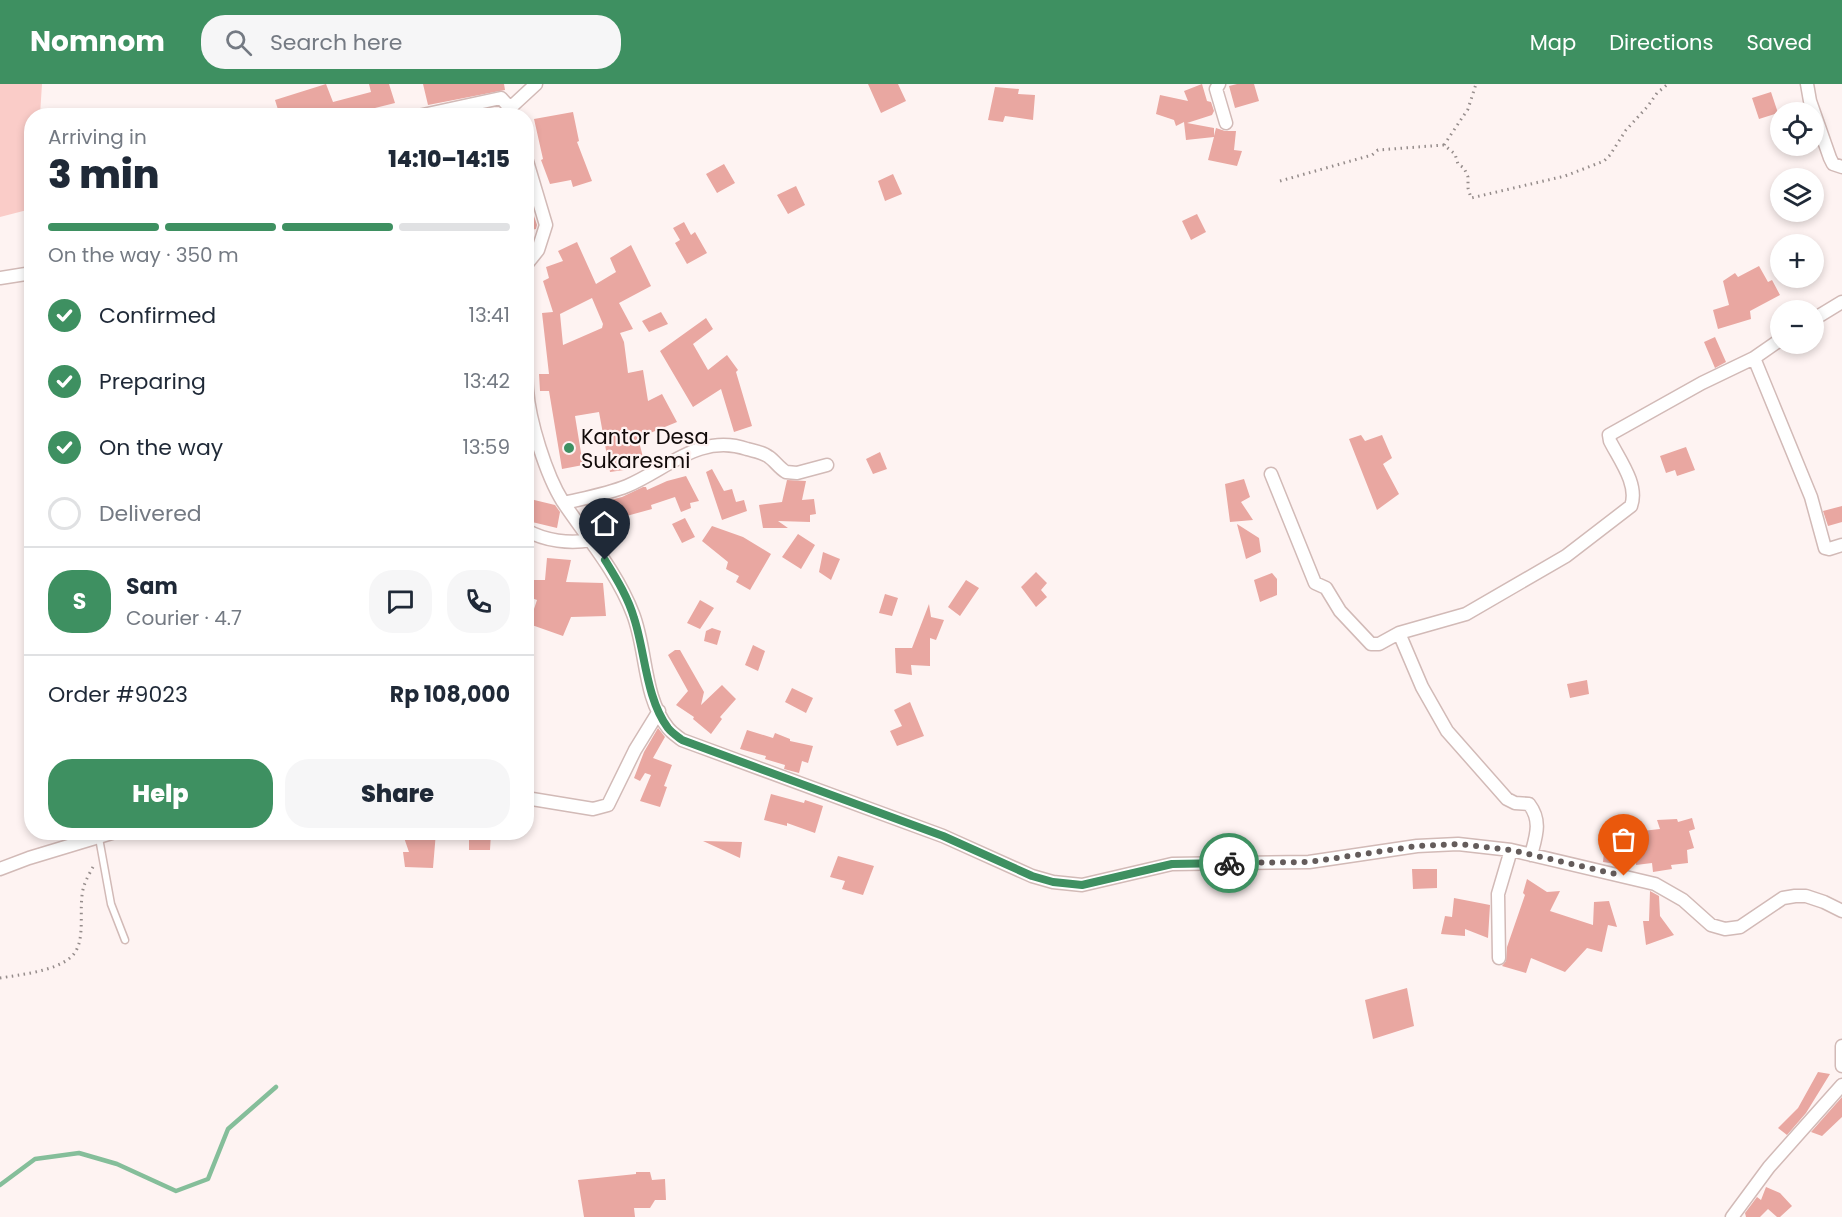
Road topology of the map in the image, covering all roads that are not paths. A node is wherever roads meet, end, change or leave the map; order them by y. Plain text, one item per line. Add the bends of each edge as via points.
1 (498, 84) edge
2 (536, 84) edge
3 (1219, 84) edge
4 (1807, 84) edge
5 (508, 107) edge
6 (1226, 123) dead end
7 (1842, 167) edge
8 (534, 185) edge
9 (534, 255) edge
10 (24, 274) edge
11 (0, 278) edge
12 (1842, 302) edge
13 (1824, 313) edge
14 (1770, 347) edge
15 (1754, 358) junction
16 (534, 426) edge
17 (827, 465) dead end
18 (1271, 474) dead end
19 (564, 503) junction
20 (534, 533) edge
21 (591, 540) junction
22 (1842, 545) edge
23 (1399, 633) junction
24 (659, 711) junction
25 (534, 799) edge
26 (92, 840) edge
27 (99, 840) edge
28 (1511, 850) junction
29 (1531, 855) junction
30 (0, 869) edge
31 (1842, 911) edge
32 (125, 940) dead end
33 (1499, 958) dead end
34 (1842, 1046) edge
35 (1842, 1066) edge
36 (1842, 1085) edge
37 (1732, 1217) edge

1 - 5 street
2 - 5 street
3 - 6 street via 1216,89
4 - 7 street via 1830,158
8 - 9 street via 546,225
10 - 11 street
12 - 13 street
14 - 15 street
15 - 22 street via 1811,497 1825,548
15 - 23 street via 1609,435 1633,489 1631,506 1566,556 1466,614
16 - 19 street via 543,458
17 - 19 street via 786,472 765,454 719,444 694,451 629,485
18 - 23 street via 1315,583 1326,588 1340,611 1371,644 1379,645
19 - 21 street
20 - 21 street via 563,542
21 - 24 street via 619,582 634,616
23 - 29 street via 1422,687 1452,737 1507,800 1529,804 1534,810 1538,821
24 - 25 street via 608,805 593,809
24 - 28 street via 668,728 682,740 943,836 1053,882 1082,885 1172,864 1309,862 1417,846 1458,844
26 - 30 street
27 - 32 lane via 111,904
28 - 29 street
28 - 33 street via 1498,894
29 - 31 street via 1655,884 1683,900 1711,925 1725,929 1740,927 1783,898 1795,896 1806,896
34 - 35 street
36 - 37 street via 1769,1167

